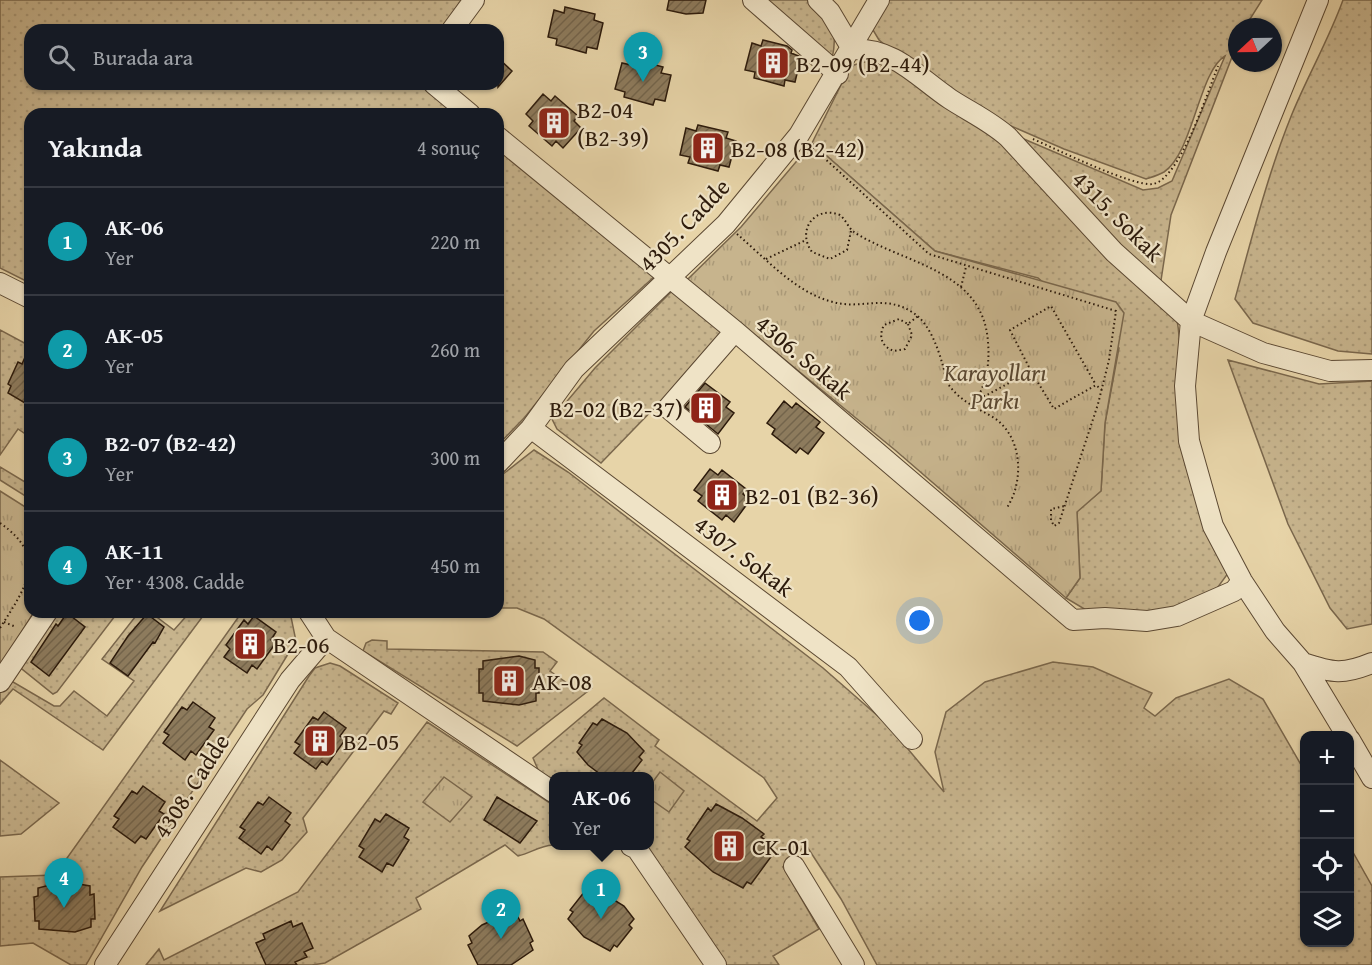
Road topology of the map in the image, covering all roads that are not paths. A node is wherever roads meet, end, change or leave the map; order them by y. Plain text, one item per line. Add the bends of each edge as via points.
1 (474, 0) edge
2 (753, 0) edge
3 (818, 0) edge
4 (879, 0) edge
5 (1318, 0) edge
6 (456, 24) edge
7 (852, 49) junction
8 (838, 74) junction
9 (441, 90) edge
10 (463, 108) edge
11 (504, 142) edge
12 (670, 278) junction
13 (0, 283) edge
14 (24, 295) edge
15 (1191, 321) junction
16 (735, 332) junction
17 (1372, 370) edge
18 (531, 428) junction
19 (710, 443) dead end
20 (504, 457) edge
21 (1242, 581) junction
22 (43, 618) edge
23 (313, 618) edge
24 (326, 638) junction
25 (1304, 663) junction
26 (1372, 663) edge
27 (0, 682) edge
28 (1345, 731) edge
29 (912, 739) dead end
30 (1354, 747) edge
31 (1372, 778) edge
32 (549, 789) edge
33 (638, 850) edge
34 (794, 866) dead end
35 (105, 965) edge
36 (716, 965) edge
37 (854, 965) edge

1 - 6 street
2 - 8 street
3 - 7 street via 830,12
4 - 7 street, 4305. Cadde
5 - 15 street
7 - 8 street, 4305. Cadde
7 - 15 street, 4315. Sokak via 869,49 897,59 950,99 989,121 1114,252
8 - 12 street, 4305. Cadde via 799,135 726,224
9 - 10 street
11 - 12 street, 4306. Sokak
12 - 16 street, 4306. Sokak
12 - 18 street, 4305. Cadde via 574,369
13 - 14 street
15 - 17 street, 4315. Sokak via 1263,353 1330,371
15 - 21 street via 1185,386 1189,441 1213,526
16 - 19 street via 668,408
16 - 21 street, 4306. Sokak via 1073,620 1147,621 1177,616 1234,591
18 - 20 street, 4305. Cadde
18 - 29 street, 4307. Sokak via 848,667
21 - 25 street via 1275,631
22 - 27 street
23 - 24 street
24 - 32 street
24 - 35 street, 4308. Cadde via 290,680
25 - 26 street via 1328,672 1349,673
25 - 28 street
30 - 31 street
33 - 36 street
34 - 37 street

